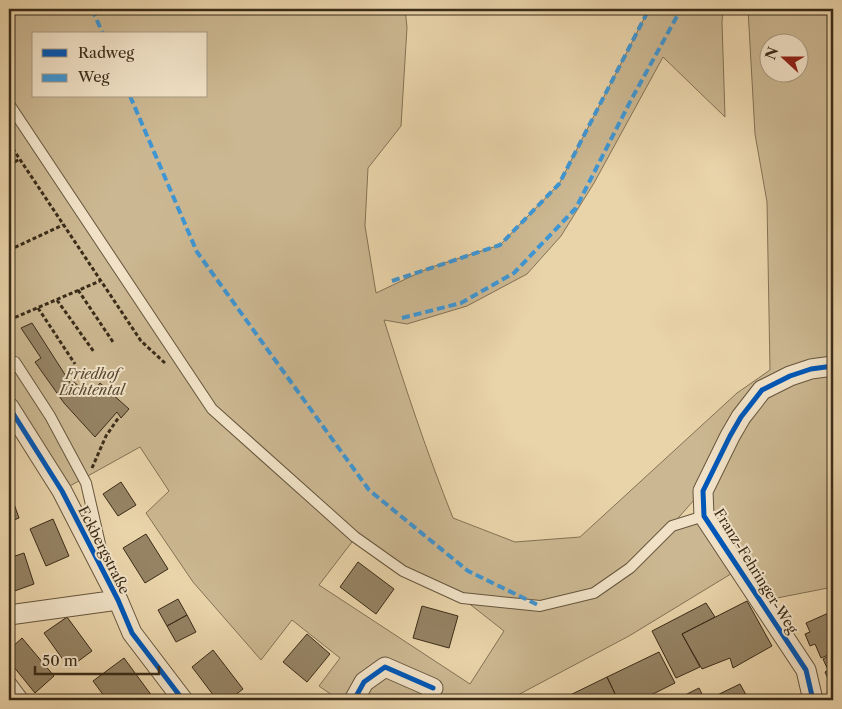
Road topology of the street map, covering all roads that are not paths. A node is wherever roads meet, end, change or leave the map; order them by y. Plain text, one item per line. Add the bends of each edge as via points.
1 (9, 104) edge
2 (15, 362) dead end
3 (833, 366) edge
4 (9, 406) edge
5 (704, 516) junction
6 (118, 600) junction
7 (9, 615) edge
8 (9, 680) edge
9 (433, 688) dead end
10 (24, 700) edge
11 (183, 700) edge
12 (354, 700) edge
13 (813, 700) edge

1 - 5 lane via 212,409 355,537 403,571 462,598 540,606 594,593 630,568 672,526
2 - 6 lane, Eckbergstraße via 50,416 86,483 102,557
3 - 5 street, Franz-Fehringer-Weg via 811,368 762,390 741,417 703,491
4 - 6 street, Eckbergstraße via 62,491
5 - 13 street, Franz-Fehringer-Weg via 806,670
6 - 7 street, Eckbergstraße
6 - 11 street, Eckbergstraße via 132,633
8 - 10 lane
9 - 12 street via 385,667 364,682

